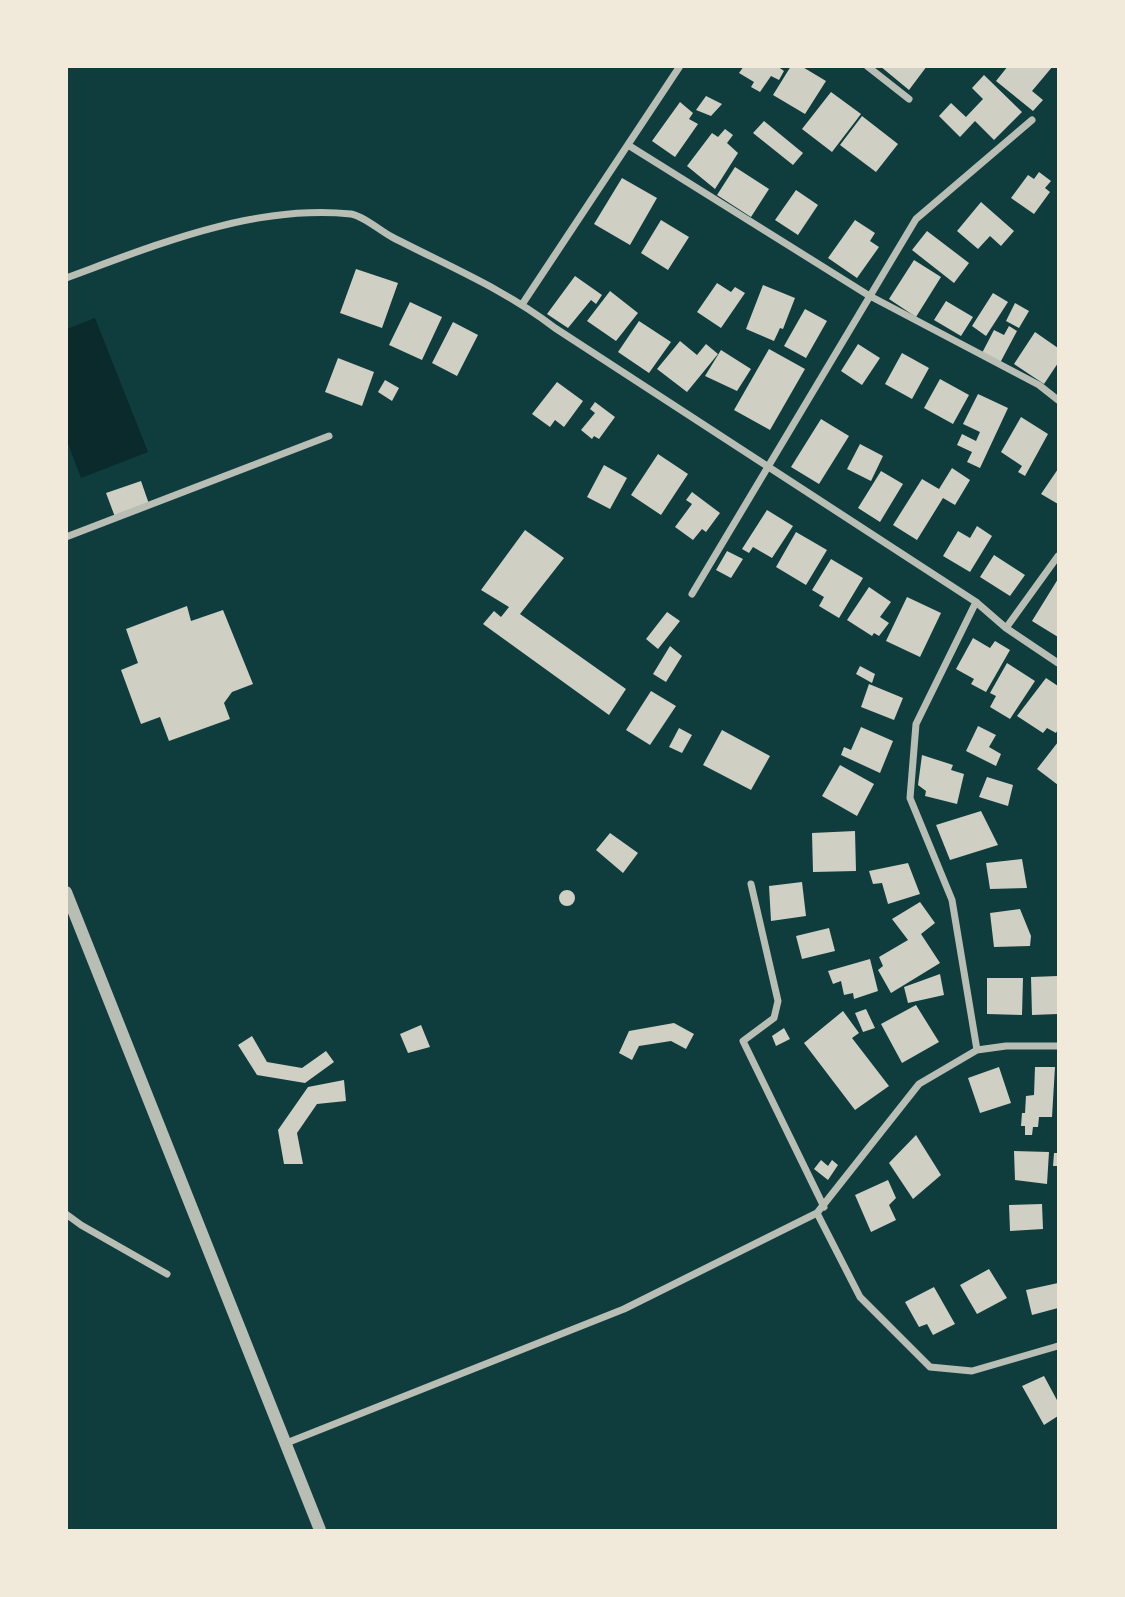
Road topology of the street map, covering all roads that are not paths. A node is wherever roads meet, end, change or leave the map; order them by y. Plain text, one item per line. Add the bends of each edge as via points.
1 (680, 66) edge
2 (867, 66) edge
3 (909, 99) dead end
4 (1032, 120) dead end
5 (628, 145) junction
6 (66, 278) edge
7 (868, 295) junction
8 (523, 303) junction
9 (1059, 400) edge
10 (329, 436) dead end
11 (769, 465) junction
12 (66, 537) edge
13 (1059, 556) edge
14 (692, 594) dead end
15 (976, 602) junction
16 (1006, 628) junction
17 (1059, 663) edge
18 (751, 884) dead end
19 (68, 902) edge
20 (1059, 1046) edge
21 (977, 1050) junction
22 (821, 1210) junction
23 (66, 1214) edge
24 (167, 1274) dead end
25 (1059, 1346) edge
26 (284, 1444) junction
27 (320, 1531) edge

1 - 5 street
2 - 3 street
4 - 7 street via 916,219
5 - 7 street
5 - 8 street
6 - 8 street via 164,242 280,213 354,214 388,236
7 - 9 street via 1039,385
7 - 11 street
8 - 11 street
10 - 12 street
11 - 14 street
11 - 15 street
13 - 16 street
15 - 16 street
15 - 21 street via 916,724 910,798 952,900
16 - 17 street
18 - 22 street via 778,1001 774,1018 743,1041
19 - 26 street
20 - 21 street
21 - 22 street via 919,1084
22 - 25 street via 860,1297 930,1367 972,1371
22 - 26 street via 624,1309
23 - 24 street
26 - 27 street

